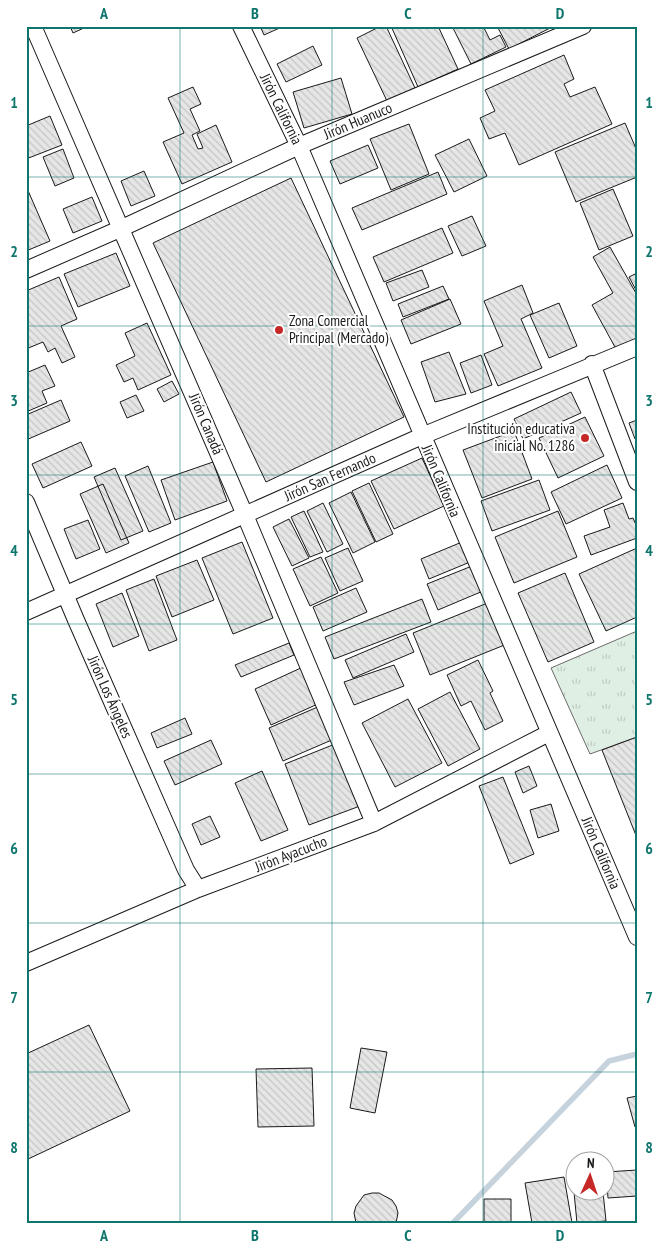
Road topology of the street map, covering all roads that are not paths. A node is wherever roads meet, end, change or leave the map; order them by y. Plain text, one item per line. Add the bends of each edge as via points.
1 (33, 26) edge
2 (240, 26) edge
3 (583, 26) edge
4 (299, 146) junction
5 (122, 228) junction
6 (26, 270) edge
7 (637, 347) edge
8 (592, 364) junction
9 (422, 436) junction
10 (637, 482) edge
11 (26, 502) edge
12 (245, 516) junction
13 (66, 594) junction
14 (26, 612) edge
15 (550, 733) junction
16 (374, 823) junction
17 (198, 889) junction
18 (637, 937) edge
19 (26, 963) edge

1 - 5 street, Jirón Canadá
2 - 4 street, Jirón California
3 - 4 street, Jirón Huanuco
4 - 5 street, Jirón Huanuco
4 - 9 street, Jirón California
5 - 6 street, Jirón Huanuco
5 - 12 street, Jirón Canadá
7 - 8 street, Jirón San Fernando
8 - 9 street, Jirón San Fernando
8 - 10 street
9 - 12 street, Jirón San Fernando
9 - 15 street, Jirón California
11 - 13 street, Jirón Los Ángeles
12 - 13 street, Jirón San Fernando
12 - 16 street, Jirón Canadá
13 - 14 street, Jirón San Fernando
13 - 17 street, Jirón Los Ángeles via 186,870
15 - 16 street, Jirón Ayacucho
15 - 18 street, Jirón California
16 - 17 street, Jirón Ayacucho
17 - 19 street, Jirón Ayacucho

